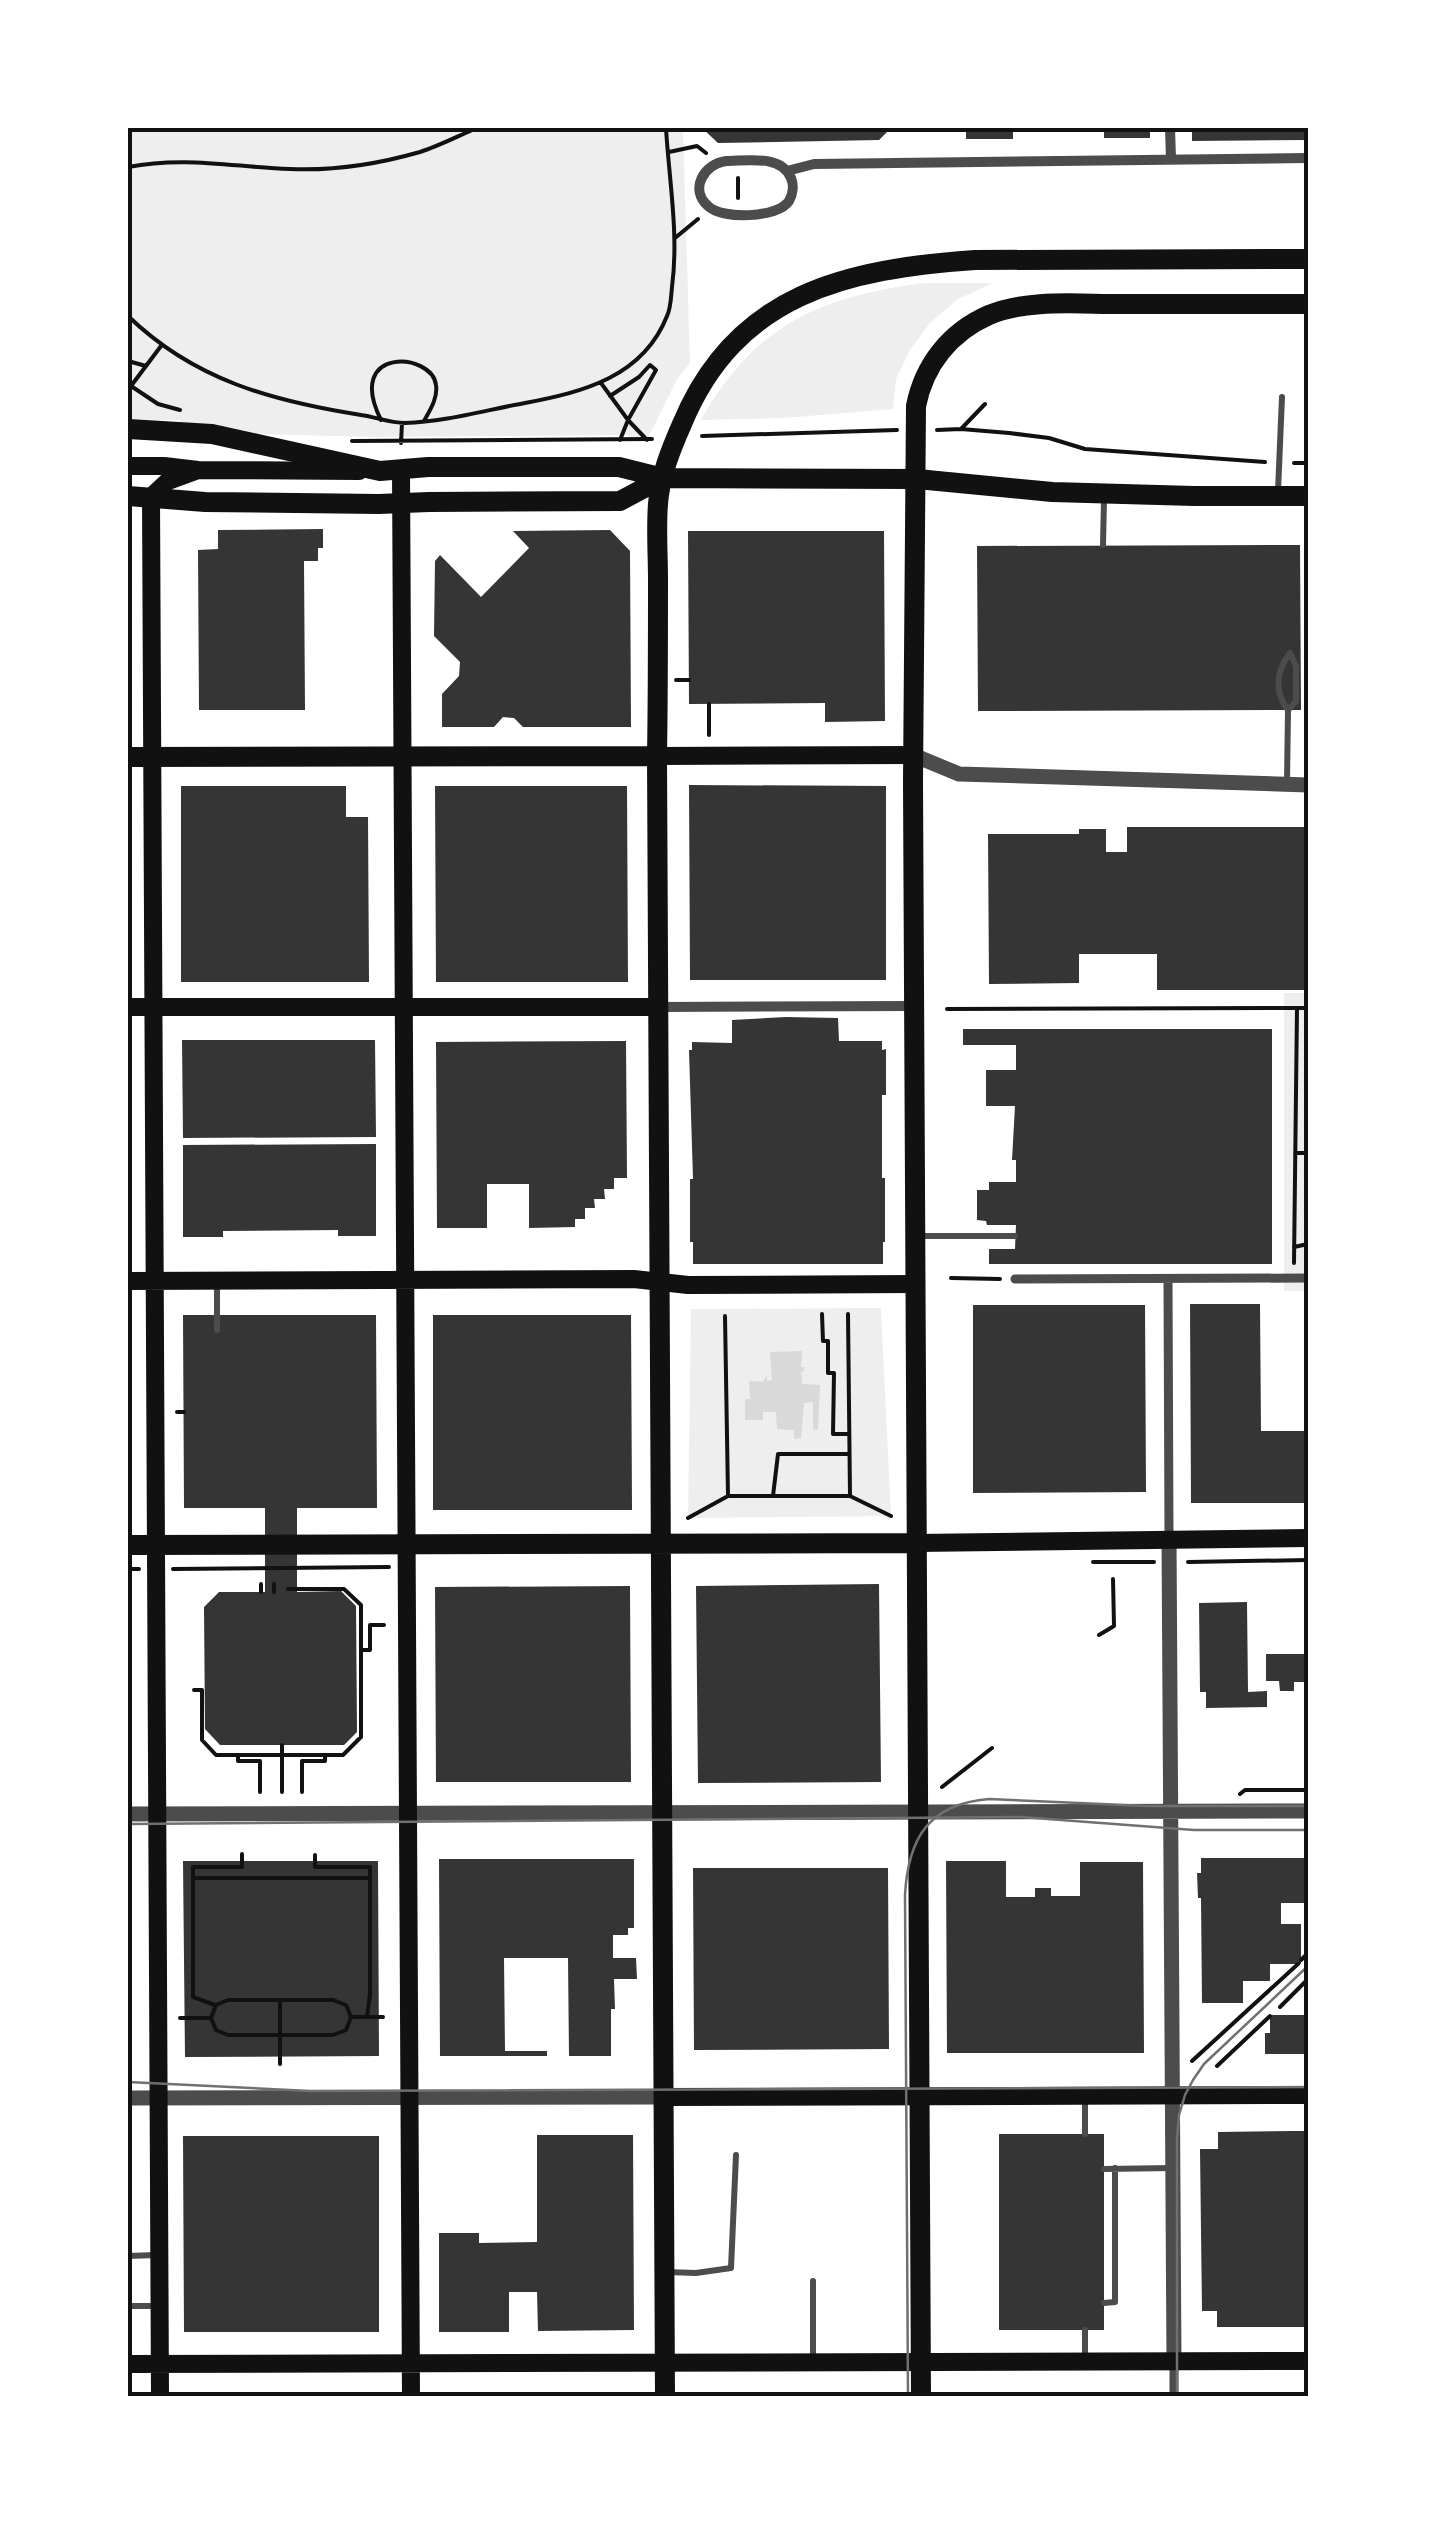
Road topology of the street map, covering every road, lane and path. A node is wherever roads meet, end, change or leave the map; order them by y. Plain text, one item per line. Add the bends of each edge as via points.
1 (477, 128) edge
2 (666, 128) edge
3 (1170, 128) edge
4 (667, 152) junction
5 (1308, 158) edge
6 (1171, 159) junction
7 (738, 161) junction
8 (718, 162) junction
9 (128, 166) edge
10 (787, 172) junction
11 (710, 208) junction
12 (739, 214) junction
13 (675, 238) junction
14 (1308, 259) edge
15 (1308, 304) edge
16 (128, 316) edge
17 (161, 346) junction
18 (128, 361) edge
19 (146, 366) junction
20 (602, 383) junction
21 (129, 388) edge
22 (610, 396) junction
23 (1282, 397) dead end
24 (158, 404) dead end
25 (986, 404) dead end
26 (381, 420) junction
27 (628, 420) junction
28 (423, 422) junction
29 (402, 423) junction
30 (128, 429) edge
31 (895, 430) dead end
32 (695, 436) dead end
33 (620, 440) junction
34 (1278, 463) junction
35 (1308, 463) edge
36 (128, 466) edge
37 (198, 470) junction
38 (390, 470) junction
39 (663, 478) junction
40 (916, 480) junction
41 (1104, 493) junction
42 (128, 496) edge
43 (1278, 496) junction
44 (1308, 496) edge
45 (151, 497) junction
46 (402, 503) junction
47 (1103, 545) dead end
48 (1288, 710) junction
49 (913, 755) junction
50 (403, 756) junction
51 (657, 756) junction
52 (128, 757) edge
53 (152, 757) junction
54 (1287, 785) junction
55 (1308, 785) edge
56 (659, 1006) junction
57 (914, 1006) junction
58 (128, 1007) edge
59 (404, 1007) junction
60 (154, 1008) junction
61 (947, 1008) dead end
62 (1297, 1008) junction
63 (1308, 1008) edge
64 (1296, 1071) junction
65 (1308, 1073) edge
66 (1295, 1153) junction
67 (1308, 1154) edge
68 (915, 1236) junction
69 (1015, 1236) dead end
70 (1308, 1244) edge
71 (1294, 1246) junction
72 (951, 1278) dead end
73 (1168, 1278) junction
74 (1294, 1278) junction
75 (1308, 1278) edge
76 (999, 1279) dead end
77 (1015, 1279) dead end
78 (128, 1280) edge
79 (155, 1280) junction
80 (217, 1280) junction
81 (406, 1280) junction
82 (660, 1282) junction
83 (916, 1284) junction
84 (822, 1314) dead end
85 (848, 1314) dead end
86 (725, 1316) dead end
87 (217, 1330) dead end
88 (849, 1434) junction
89 (850, 1454) junction
90 (728, 1496) junction
91 (774, 1496) junction
92 (850, 1496) junction
93 (891, 1516) dead end
94 (688, 1518) dead end
95 (1169, 1538) junction
96 (1308, 1538) edge
97 (916, 1543) junction
98 (661, 1544) junction
99 (407, 1545) junction
100 (128, 1546) edge
101 (156, 1546) junction
102 (1114, 1579) dead end
103 (261, 1584) dead end
104 (274, 1584) dead end
105 (288, 1588) dead end
106 (261, 1592) dead end
107 (274, 1592) dead end
108 (384, 1624) dead end
109 (1100, 1635) dead end
110 (361, 1650) junction
111 (194, 1690) dead end
112 (282, 1745) dead end
113 (992, 1748) dead end
114 (238, 1755) junction
115 (325, 1755) junction
116 (942, 1787) dead end
117 (1247, 1790) dead end
118 (1308, 1790) edge
119 (260, 1792) dead end
120 (282, 1792) dead end
121 (302, 1792) dead end
122 (1308, 1811) edge
123 (918, 1812) junction
124 (1171, 1812) junction
125 (662, 1813) junction
126 (128, 1814) edge
127 (158, 1814) junction
128 (408, 1814) junction
129 (242, 1854) dead end
130 (315, 1854) dead end
131 (193, 1878) junction
132 (370, 1878) junction
133 (1304, 1960) edge
134 (1308, 1980) edge
135 (280, 2000) junction
136 (216, 2005) junction
137 (1280, 2007) dead end
138 (1270, 2016) dead end
139 (367, 2017) junction
140 (180, 2018) dead end
141 (210, 2018) junction
142 (351, 2018) junction
143 (383, 2018) dead end
144 (280, 2035) junction
145 (1192, 2061) dead end
146 (280, 2064) dead end
147 (1218, 2066) dead end
148 (1308, 2095) edge
149 (920, 2096) junction
150 (1085, 2096) junction
151 (1172, 2096) junction
152 (664, 2097) junction
153 (128, 2098) edge
154 (159, 2098) junction
155 (410, 2098) junction
156 (1085, 2134) dead end
157 (736, 2155) dead end
158 (1104, 2168) dead end
159 (1115, 2168) junction
160 (1173, 2168) junction
161 (159, 2255) junction
162 (128, 2256) edge
163 (665, 2272) junction
164 (814, 2282) dead end
165 (1104, 2302) dead end
166 (128, 2306) edge
167 (160, 2306) junction
168 (1085, 2330) dead end
169 (1308, 2361) edge
170 (920, 2362) junction
171 (1085, 2362) junction
172 (1174, 2362) junction
173 (665, 2363) junction
174 (812, 2363) junction
175 (128, 2364) edge
176 (160, 2364) junction
177 (411, 2364) junction
178 (160, 2396) edge
179 (411, 2396) edge
180 (665, 2396) edge
181 (921, 2396) edge
182 (1174, 2396) edge

1 - 9 path via 423,151 358,166 289,170 196,160
2 - 4 path
3 - 6 street
4 - 8 path via 697,146
4 - 13 path
5 - 6 street
6 - 10 street via 814,164
7 - 8 street
7 - 10 street via 773,162
7 - 12 path
8 - 11 street via 705,171 700,187
10 - 12 street via 791,196 781,209
11 - 12 street
11 - 13 path
13 - 20 path via 668,314 650,347
14 - 39 main road via 975,260 835,282 786,303 730,348 692,398
15 - 40 main road via 1050,305 991,314 945,347 920,385
16 - 17 path
17 - 19 path
17 - 26 path via 248,390
18 - 19 path
19 - 21 path
20 - 22 path
20 - 28 path
21 - 24 path
22 - 27 path
22 - 27 path via 650,365 656,370
23 - 34 lane
25 - 34 path via 960,429 1048,438 1085,449
26 - 28 path via 374,372 406,362 434,378 436,394
26 - 29 path
27 - 33 path
27 - 33 path via 646,440
28 - 29 path
29 - 33 path via 402,442
30 - 38 main road via 212,434
31 - 32 path
34 - 35 path
34 - 43 lane
36 - 37 main road
37 - 38 main road
37 - 45 main road via 168,481
38 - 39 main road via 620,467
38 - 46 main road
39 - 40 main road
39 - 46 main road via 620,501
39 - 51 main road
40 - 41 main road
40 - 49 main road
41 - 43 main road
41 - 47 lane
42 - 45 main road
43 - 44 main road
45 - 46 main road
45 - 53 main road
46 - 50 main road
48 - 48 lane via 1296,702 1290,653 1280,666 1280,700
48 - 54 lane
49 - 51 main road
49 - 54 street via 959,774
49 - 57 main road
50 - 51 main road
50 - 53 main road
50 - 59 main road
51 - 56 main road
52 - 53 main road
53 - 60 main road
54 - 55 street
56 - 57 street
56 - 59 main road
56 - 82 main road
57 - 68 main road
58 - 60 main road
59 - 60 main road
59 - 81 main road
60 - 79 main road
61 - 62 path
62 - 63 path
62 - 64 path
64 - 65 path
64 - 66 path
66 - 67 path
66 - 71 path
68 - 69 lane
68 - 83 main road
70 - 71 path
71 - 74 path
72 - 76 path
73 - 74 street
73 - 77 street
73 - 95 street
74 - 75 street
78 - 79 main road
79 - 80 main road
79 - 101 main road
80 - 81 main road
80 - 87 lane
81 - 82 main road
81 - 99 main road
82 - 83 main road
82 - 98 main road
83 - 97 main road
84 - 88 path via 828,1373 834,1373 833,1434
85 - 88 path
86 - 90 path
88 - 89 path
89 - 91 path via 778,1454
89 - 92 path
90 - 91 path
90 - 94 path
91 - 92 path
92 - 93 path
95 - 96 main road
95 - 97 main road
95 - 124 street
97 - 98 main road
97 - 123 main road
98 - 99 main road
98 - 125 main road
99 - 101 main road
99 - 128 main road
100 - 101 main road
101 - 127 main road
102 - 109 path via 1114,1626
103 - 106 path
104 - 107 path
105 - 110 path via 344,1589 360,1605
108 - 110 path via 370,1624 370,1650
110 - 115 path via 361,1736 343,1755
111 - 114 path via 202,1690 202,1740 216,1755
112 - 120 path
113 - 116 path
114 - 115 path
114 - 119 path via 238,1761 260,1760
115 - 121 path via 302,1760
117 - 118 path
122 - 124 street
123 - 124 street
123 - 125 street
123 - 149 main road
124 - 151 street
125 - 128 street
125 - 152 main road
126 - 127 street
127 - 128 street
127 - 154 main road
128 - 155 main road
129 - 131 path via 242,1867 193,1866
130 - 132 path via 314,1867 370,1867
131 - 132 path
131 - 136 path via 194,1997
132 - 139 path
133 - 145 path
134 - 137 path
135 - 136 path
135 - 142 path via 340,2001
135 - 144 path
136 - 141 path
138 - 147 path
139 - 142 path
139 - 143 path
140 - 141 path
141 - 144 path via 221,2034
142 - 144 path via 340,2034
144 - 146 path
148 - 151 main road
149 - 150 main road
149 - 152 main road
149 - 170 main road
150 - 151 main road
150 - 156 lane
151 - 160 street
152 - 155 street
152 - 163 main road
153 - 154 street
154 - 155 street
154 - 161 main road
155 - 177 main road
157 - 163 lane via 730,2268
158 - 159 lane
159 - 160 lane
159 - 165 lane via 1115,2302
160 - 172 street
161 - 162 lane
161 - 167 main road
163 - 173 main road
164 - 174 lane
166 - 167 lane
167 - 176 main road
168 - 171 lane
169 - 172 main road
170 - 171 main road
170 - 174 main road
170 - 181 main road
171 - 172 main road
172 - 182 street
173 - 174 main road
173 - 177 main road
173 - 180 main road
175 - 176 main road
176 - 177 main road
176 - 178 main road
177 - 179 main road

